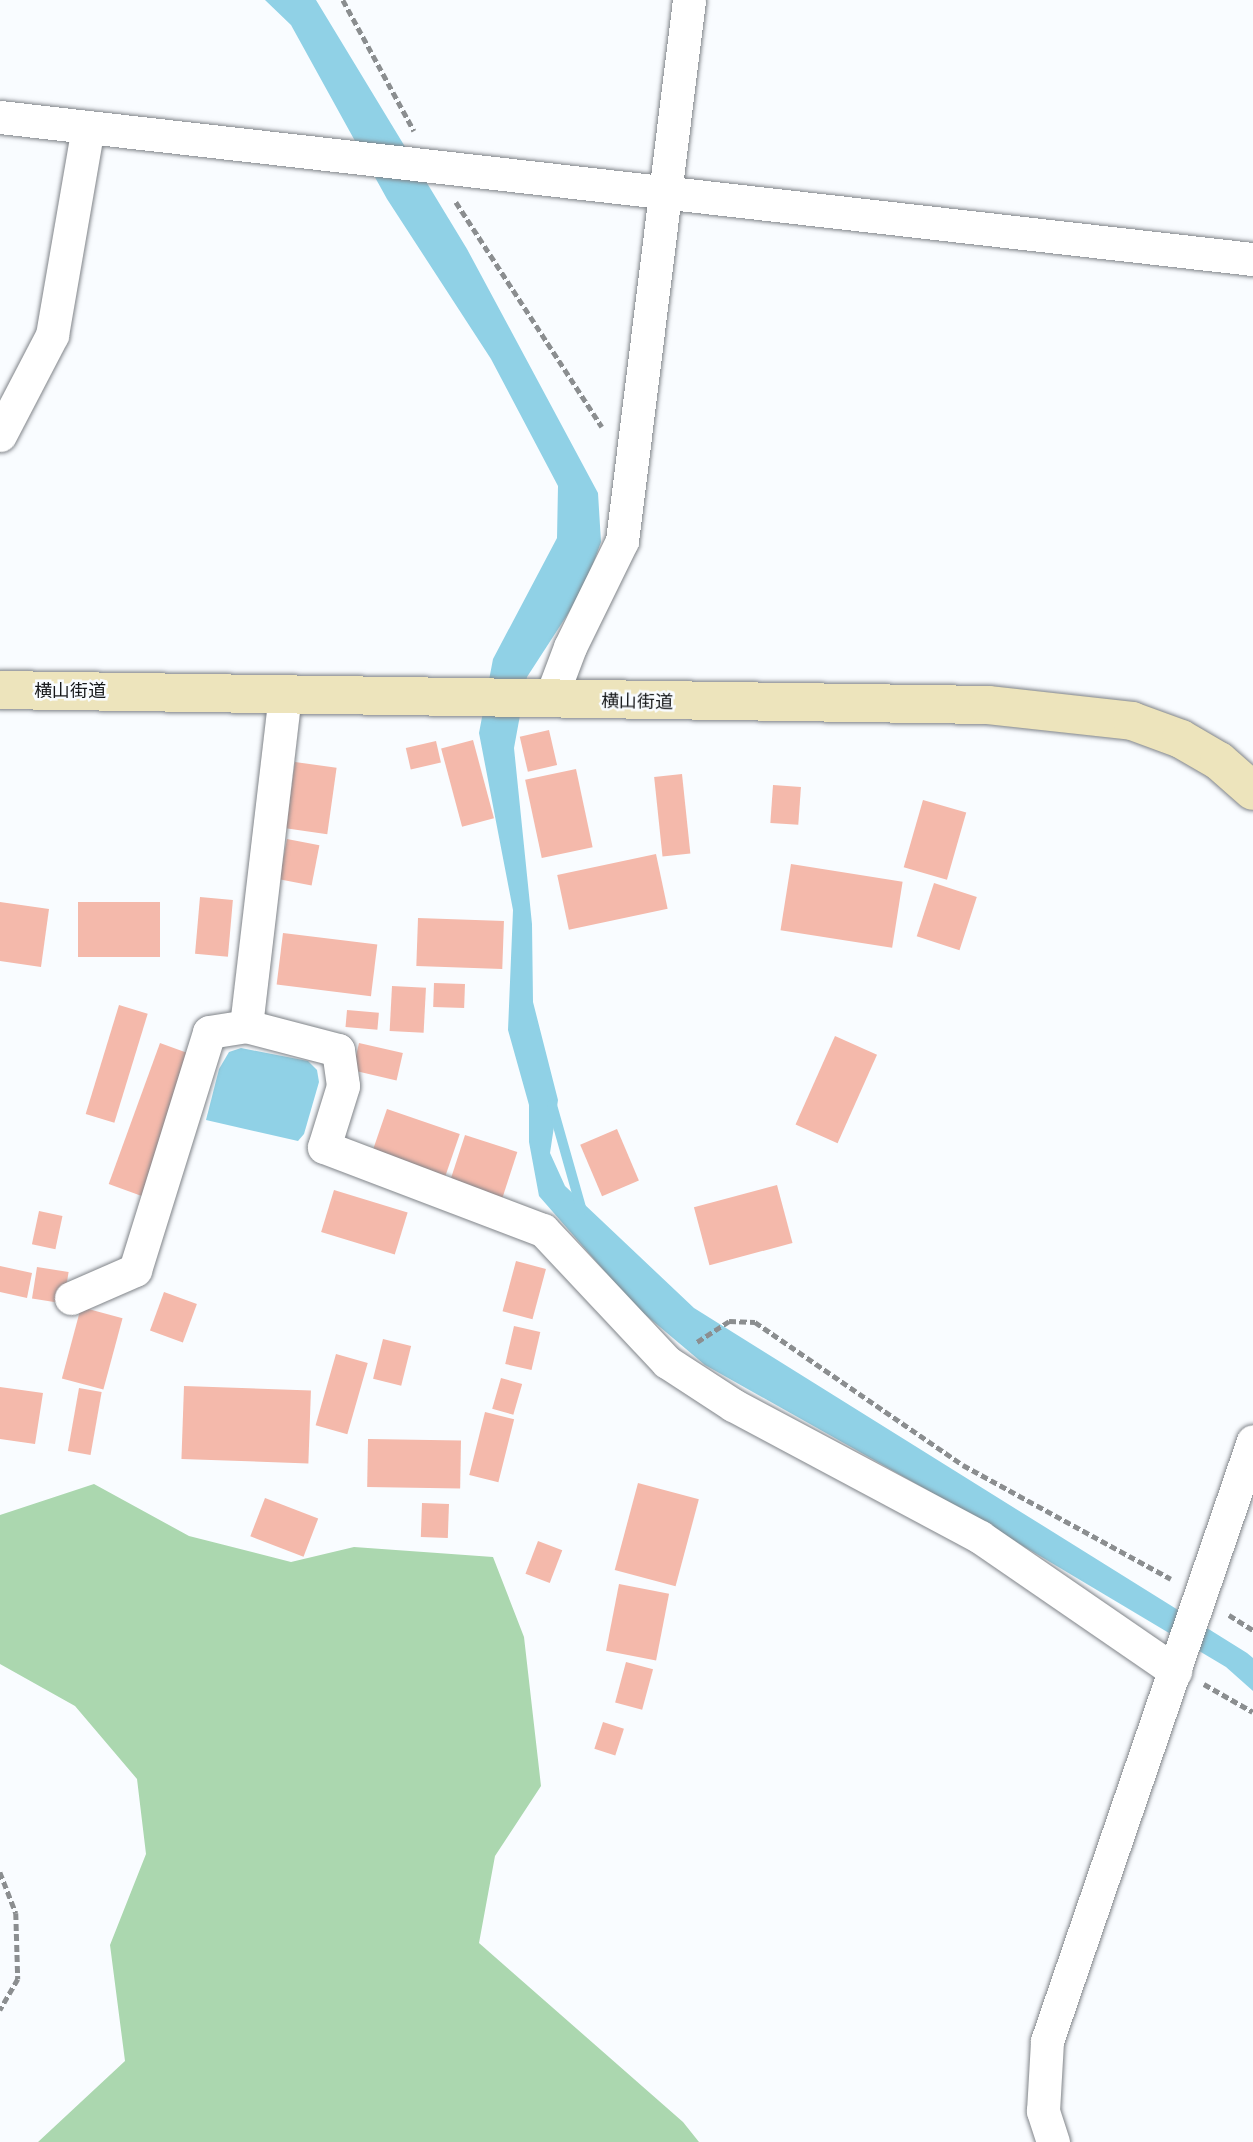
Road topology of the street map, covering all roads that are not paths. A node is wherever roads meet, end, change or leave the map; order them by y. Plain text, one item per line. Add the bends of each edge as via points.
1 (689, 0) edge
2 (0, 117) edge
3 (88, 127) junction
4 (666, 194) junction
5 (1253, 260) edge
6 (0, 435) edge
7 (0, 690) edge
8 (285, 694) junction
9 (550, 700) junction
10 (1253, 791) edge
11 (246, 1026) junction
12 (71, 1298) dead end
13 (1253, 1441) edge
14 (1175, 1671) junction
15 (1053, 2142) edge

1 - 4 street
2 - 3 street
3 - 4 street
3 - 6 street via 52,335
4 - 5 street
4 - 9 street via 622,541 570,647
7 - 8 street, 横山街道
8 - 9 street, 横山街道
8 - 11 street
9 - 10 street, 横山街道 via 988,705 1091,714 1132,721 1181,739 1219,761
11 - 12 street via 209,1032 135,1270
11 - 14 street via 338,1050 343,1086 324,1147 543,1230 667,1362 733,1405 980,1536
13 - 14 street
14 - 15 street via 1047,2041 1043,2111

